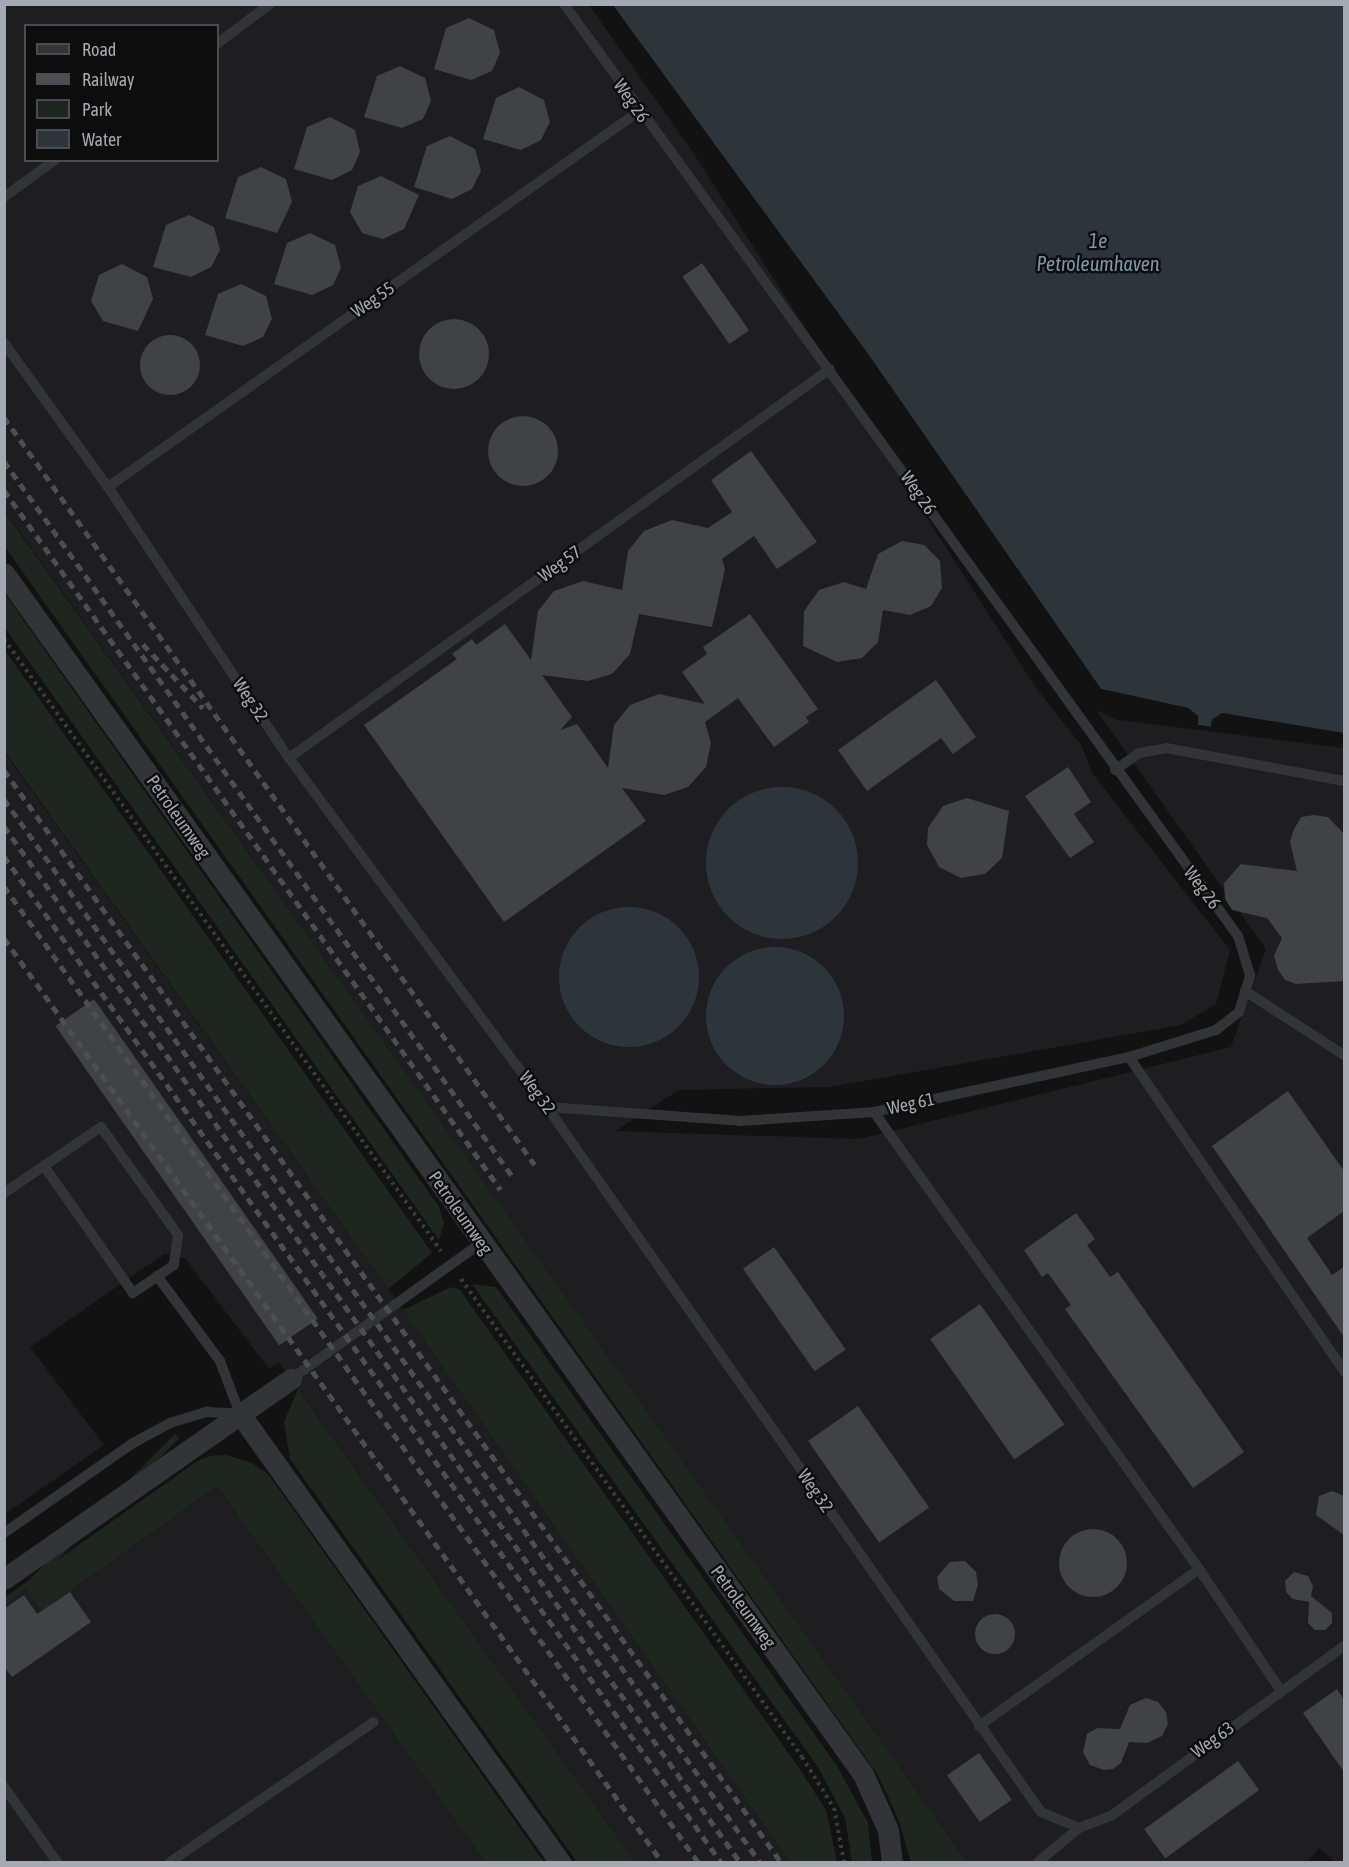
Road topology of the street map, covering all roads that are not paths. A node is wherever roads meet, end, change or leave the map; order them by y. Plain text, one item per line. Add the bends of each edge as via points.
1 (270, 4) edge
2 (564, 4) edge
3 (219, 42) edge
4 (638, 112) junction
5 (52, 162) edge
6 (4, 197) edge
7 (4, 343) edge
8 (830, 369) junction
9 (108, 487) junction
10 (4, 573) edge
11 (289, 758) junction
12 (1115, 770) junction
13 (1344, 781) edge
14 (1245, 991) junction
15 (1344, 1055) edge
16 (1129, 1057) junction
17 (547, 1107) junction
18 (874, 1112) junction
19 (44, 1166) junction
20 (4, 1193) edge
21 (481, 1243) junction
22 (157, 1276) junction
23 (1344, 1371) edge
24 (291, 1379) joint
25 (240, 1414) junction
26 (4, 1533) edge
27 (1199, 1569) junction
28 (4, 1579) edge
29 (1344, 1646) edge
30 (1281, 1690) junction
31 (374, 1722) dead end
32 (979, 1726) junction
33 (4, 1787) edge
34 (1079, 1828) junction
35 (57, 1863) edge
36 (170, 1863) edge
37 (560, 1863) edge
38 (892, 1863) edge
39 (1038, 1863) edge

1 - 3 lane
2 - 4 lane, Weg 26
4 - 8 lane, Weg 26
4 - 9 lane, Weg 55
5 - 6 lane
7 - 9 lane, Weg 32
8 - 11 lane, Weg 57
8 - 12 lane, Weg 26
9 - 11 lane, Weg 32
10 - 21 street, Petroleumweg
11 - 17 lane, Weg 32
12 - 13 lane via 1138,753 1166,748
12 - 14 lane, Weg 26 via 1238,936 1250,975
14 - 15 lane
14 - 16 lane, Weg 61 via 1239,1012 1216,1030
16 - 18 lane, Weg 61
16 - 23 lane
17 - 18 lane, Weg 61 via 740,1121
17 - 32 lane, Weg 32
18 - 27 lane
19 - 20 lane
19 - 22 lane via 133,1293
19 - 22 lane via 101,1127 178,1235 174,1264
21 - 24 lane
21 - 38 street, Petroleumweg via 863,1774 888,1830
22 - 25 lane via 220,1361
24 - 25 street
25 - 26 lane via 207,1412 170,1423 133,1443
25 - 28 street
25 - 37 street
27 - 30 lane
27 - 32 lane
29 - 30 lane, Weg 63
30 - 34 lane, Weg 63 via 1111,1816
31 - 36 lane
32 - 34 lane, Weg 32 via 1041,1812
33 - 35 lane
34 - 39 lane, Weg 63

